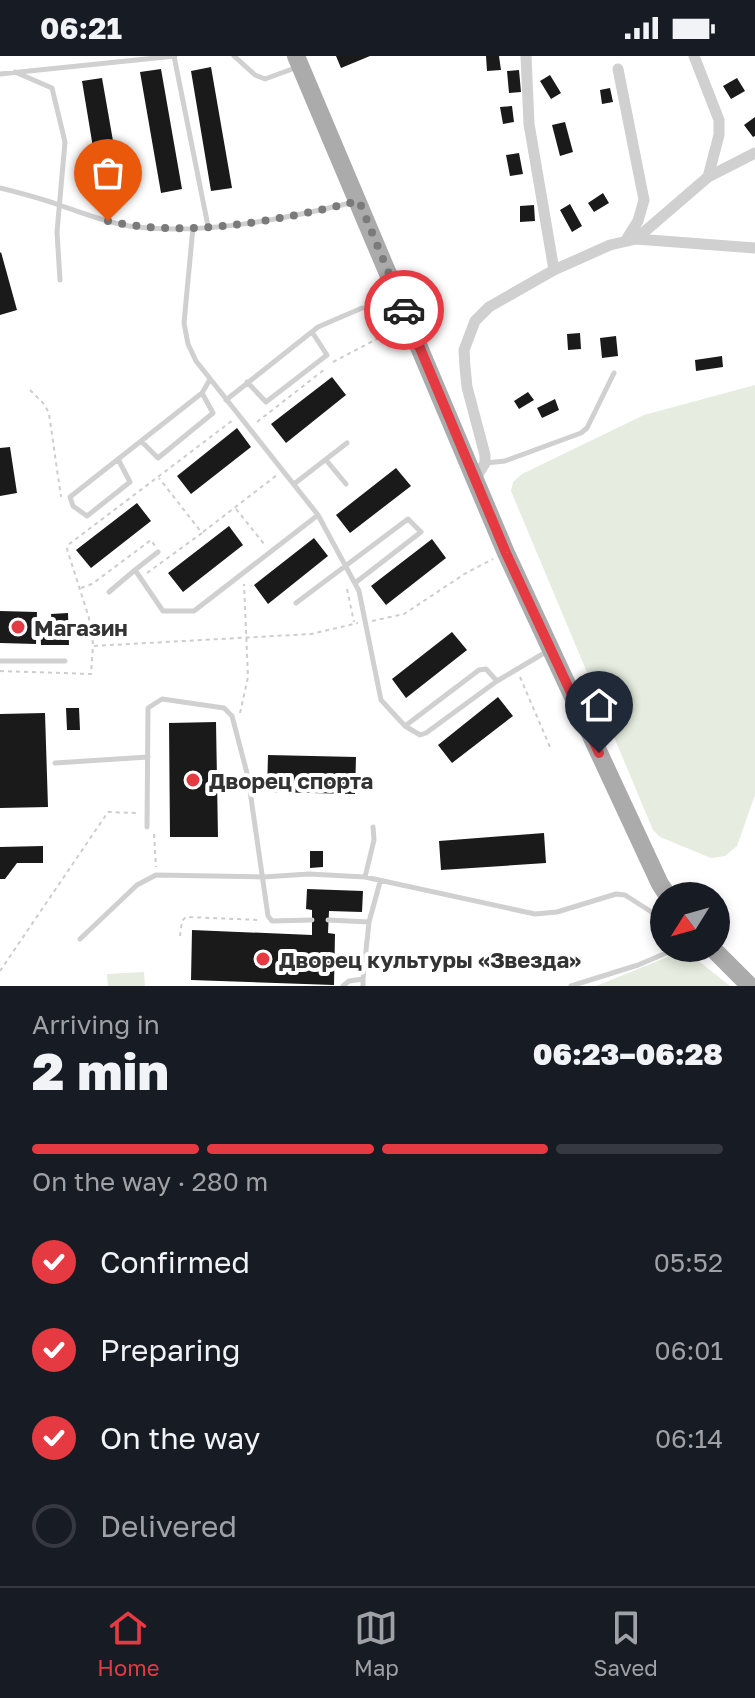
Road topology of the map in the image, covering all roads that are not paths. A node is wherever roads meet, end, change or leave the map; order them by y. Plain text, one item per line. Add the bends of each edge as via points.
1 (174, 56) edge
2 (234, 56) edge
3 (526, 56) edge
4 (694, 56) edge
5 (298, 61) edge
6 (618, 69) dead end
7 (15, 72) junction
8 (0, 74) edge
9 (755, 153) edge
10 (708, 177) junction
11 (0, 188) edge
12 (359, 201) junction
13 (59, 205) junction
14 (208, 226) junction
15 (193, 227) junction
16 (631, 239) junction
17 (755, 248) edge
18 (554, 270) junction
19 (60, 280) dead end
20 (362, 308) dead end
21 (312, 332) junction
22 (614, 373) dead end
23 (209, 381) junction
24 (247, 382) junction
25 (202, 393) junction
26 (226, 400) junction
27 (141, 441) junction
28 (347, 443) dead end
29 (118, 459) junction
30 (326, 460) junction
31 (480, 471) junction
32 (294, 484) junction
33 (346, 484) dead end
34 (318, 515) junction
35 (158, 551) road end
36 (345, 566) junction
37 (135, 570) junction
38 (355, 583) junction
39 (109, 592) dead end
40 (296, 603) dead end
41 (551, 649) junction
42 (0, 661) edge
43 (65, 661) dead end
44 (497, 681) junction
45 (405, 726) junction
46 (148, 757) junction
47 (55, 763) dead end
48 (147, 827) dead end
49 (373, 827) dead end
50 (263, 877) junction
51 (365, 877) junction
52 (380, 882) junction
53 (659, 882) edge
54 (650, 911) edge
55 (312, 920) dead end
56 (328, 920) dead end
57 (369, 922) junction
58 (80, 939) dead end
59 (650, 960) edge
60 (726, 962) edge
61 (363, 983) edge
62 (343, 986) edge
63 (571, 986) edge
64 (750, 986) edge

1 - 7 lane
1 - 14 lane
2 - 5 lane via 265,79
3 - 18 street via 529,124
4 - 10 street via 719,120
5 - 12 main road
6 - 16 street via 644,200
7 - 8 lane
7 - 13 lane via 52,88 65,142
9 - 10 street
10 - 16 street
11 - 13 lane
12 - 14 lane via 288,218
12 - 31 main road via 409,323
13 - 15 lane via 131,226
13 - 19 lane
14 - 15 lane
15 - 23 lane via 184,323 188,344
16 - 17 street
16 - 18 street
18 - 31 street via 489,307 469,333 464,350
20 - 21 lane
21 - 24 lane
21 - 24 lane via 327,355 278,393 266,402
22 - 31 lane via 581,433
23 - 25 lane
23 - 26 lane
24 - 26 lane
25 - 27 lane
25 - 27 lane via 213,413 158,458
26 - 32 lane
27 - 29 lane
28 - 30 lane
29 - 29 lane via 130,482 87,516 73,506 70,497
30 - 32 lane
30 - 33 lane
31 - 41 main road via 506,553
32 - 34 lane
34 - 36 lane
34 - 37 lane via 194,611 163,611
35 - 37 lane
36 - 38 lane
36 - 38 lane via 408,519 421,532
36 - 40 lane
37 - 39 lane
38 - 45 lane via 381,700
41 - 44 lane
41 - 53 main road
42 - 43 lane
44 - 45 lane via 426,733
44 - 45 lane via 486,669 479,670
46 - 47 lane
46 - 48 lane
46 - 50 lane via 148,708 162,699 224,708 232,716 248,777
49 - 51 lane
50 - 51 lane
50 - 55 lane via 272,921
50 - 58 lane via 150,876
51 - 52 lane
52 - 54 lane via 535,914 616,894
52 - 57 lane
56 - 57 lane
57 - 61 lane
59 - 63 lane
60 - 64 main road
61 - 62 lane via 349,981

